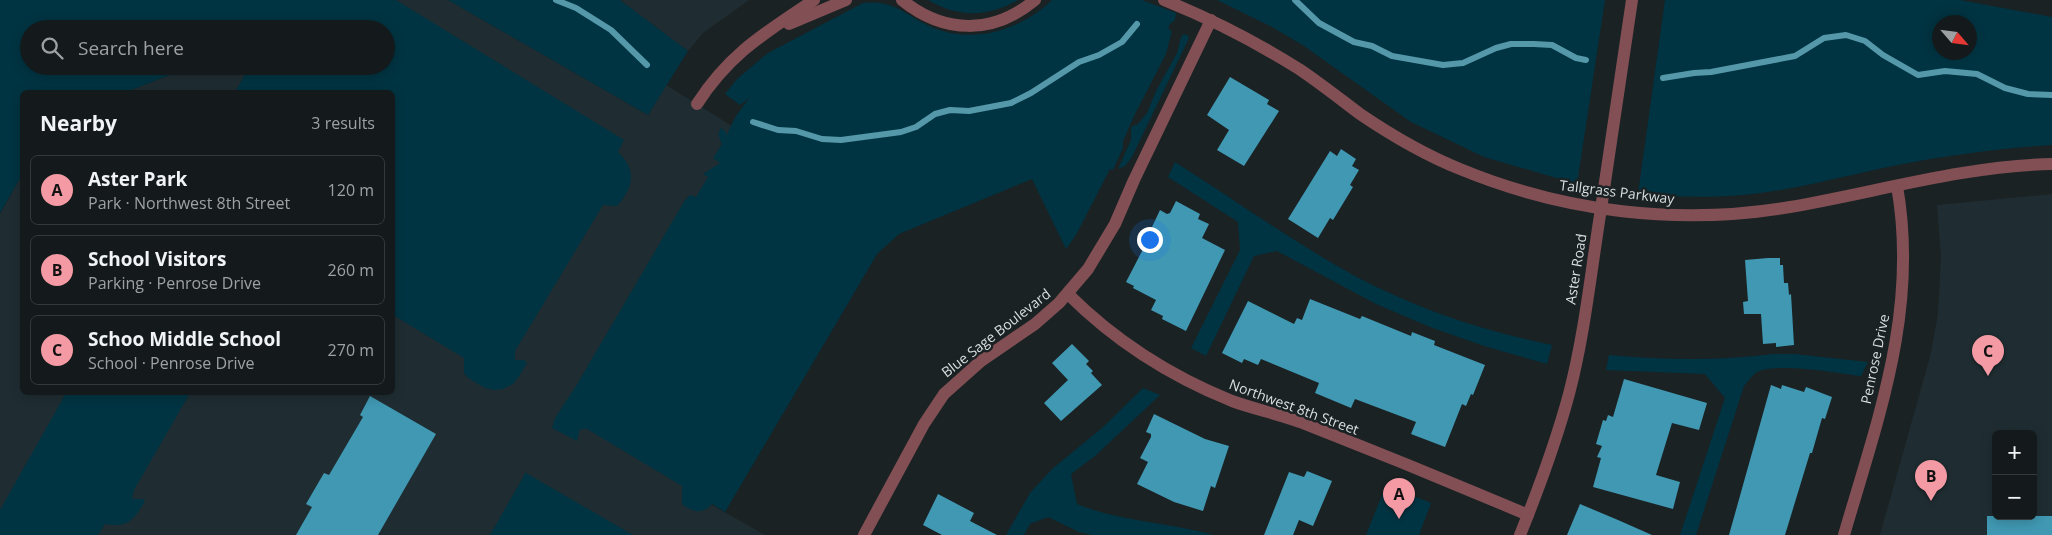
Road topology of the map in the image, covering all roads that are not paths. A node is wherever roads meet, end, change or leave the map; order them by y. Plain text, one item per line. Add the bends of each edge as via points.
1 (814, 0) edge
2 (846, 0) edge
3 (902, 0) edge
4 (1035, 0) edge
5 (1164, 0) edge
6 (1632, 0) edge
7 (1211, 20) junction
8 (759, 36) junction
9 (697, 104) dead end
10 (2052, 164) edge
11 (1897, 186) junction
12 (1601, 208) junction
13 (1068, 294) junction
14 (1528, 515) junction
15 (864, 535) edge
16 (1520, 535) edge
17 (1844, 535) edge

1 - 8 street
2 - 8 street
3 - 4 street via 931,19 967,26 1003,20
5 - 7 street, Tallgrass Parkway
6 - 12 street, Aster Road
7 - 12 street, Tallgrass Parkway via 1300,70 1361,114 1423,152 1507,187 1569,204
7 - 13 street, Blue Sage Boulevard via 1115,224 1088,269
8 - 9 street via 717,75
10 - 11 street, Tallgrass Parkway via 1944,176
11 - 12 street, Tallgrass Parkway via 1789,207 1714,216 1643,214
11 - 17 street, Penrose Drive via 1904,242 1899,324 1890,374
12 - 14 street, Aster Road via 1569,393 1551,456
13 - 14 street, Northwest 8th Street via 1120,340 1176,376 1233,401 1298,421
13 - 15 street, Blue Sage Boulevard via 1035,324 966,372 944,394 924,424
14 - 16 street, Aster Road

